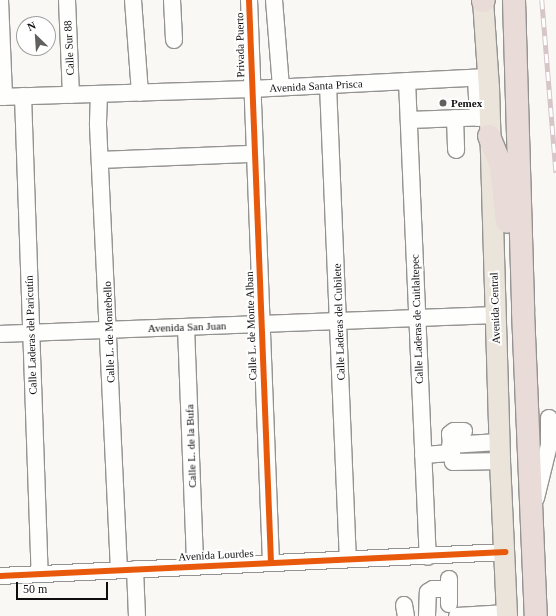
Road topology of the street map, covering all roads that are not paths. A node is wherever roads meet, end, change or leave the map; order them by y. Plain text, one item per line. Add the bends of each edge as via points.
1 (0, 0) edge
2 (67, 0) edge
3 (133, 0) edge
4 (172, 0) edge
5 (249, 0) edge
6 (274, 0) edge
7 (483, 0) edge
8 (514, 0) edge
9 (174, 40) dead end
10 (483, 82) junction
11 (408, 84) junction
12 (328, 85) junction
13 (280, 87) junction
14 (251, 89) junction
15 (140, 93) junction
16 (99, 94) junction
17 (71, 95) junction
18 (23, 96) junction
19 (2, 97) edge
20 (456, 118) junction
21 (409, 120) junction
22 (486, 123) junction
23 (456, 150) dead end
24 (253, 154) junction
25 (101, 160) junction
26 (523, 311) junction
27 (495, 315) junction
28 (417, 318) junction
29 (340, 320) junction
30 (261, 324) junction
31 (186, 327) junction
32 (109, 330) junction
33 (31, 333) junction
34 (0, 334) edge
35 (549, 418) dead end
36 (464, 431) dead end
37 (478, 443) junction
38 (451, 449) junction
39 (499, 452) junction
40 (423, 455) junction
41 (478, 463) junction
42 (532, 513) junction
43 (505, 552) junction
44 (428, 556) junction
45 (348, 559) junction
46 (271, 562) junction
47 (195, 565) junction
48 (135, 569) junction
49 (119, 570) junction
50 (40, 574) junction
51 (0, 576) edge
52 (451, 597) edge
53 (507, 614) edge
54 (137, 616) edge
55 (427, 616) edge
56 (536, 616) edge

1 - 19 street
2 - 17 street, Calle Sur 88
3 - 15 street
4 - 9 street
5 - 14 street, Privada Puerto
6 - 13 street
7 - 10 main road, Avenida Central
8 - 26 highway
10 - 11 street, Avenida Santa Prisca
10 - 22 main road, Avenida Central
11 - 12 street, Avenida Santa Prisca
11 - 21 street, Calle Laderas de Cuitlaltepec
12 - 13 street, Avenida Santa Prisca
12 - 29 street, Calle Laderas del Cubilete
13 - 14 street, Avenida Santa Prisca
14 - 15 street, Avenida Santa Prisca
14 - 24 street, Calle L. de Monte Alban
15 - 16 street, Avenida Santa Prisca
16 - 17 street, Avenida Santa Prisca
16 - 25 street, Calle L. de Montebello
17 - 18 street, Avenida Santa Prisca
18 - 19 street, Avenida Santa Prisca
18 - 33 street, Calle Laderas del Paricutín
20 - 21 street
20 - 22 street
20 - 23 street
21 - 28 street, Calle Laderas de Cuitlaltepec
22 - 26 highway via 501,166 511,273
22 - 27 main road, Avenida Central
24 - 25 street
24 - 30 street, Calle L. de Monte Alban
25 - 32 street, Calle L. de Montebello
26 - 42 highway
27 - 28 street, Avenida San Juan
27 - 39 main road, Avenida Central
28 - 29 street, Avenida San Juan
28 - 40 street, Calle Laderas de Cuitlaltepec
29 - 30 street, Avenida San Juan
29 - 45 street, Calle Laderas del Cubilete
30 - 31 street, Avenida San Juan
30 - 46 street, Calle L. de Monte Alban
31 - 32 street, Avenida San Juan
31 - 47 street, Calle L. de la Bufa
32 - 33 street, Avenida San Juan
32 - 49 street, Calle L. de Montebello
33 - 34 street, Avenida San Juan
33 - 50 street, Calle Laderas del Paricutín
35 - 42 street via 549,445
36 - 38 street via 451,433
37 - 38 street
37 - 39 street
37 - 41 street
38 - 40 street
38 - 41 street via 454,463
39 - 41 street
39 - 43 main road, Avenida Central
40 - 44 street, Calle Laderas de Cuitlaltepec
42 - 56 highway
43 - 44 street, Avenida Lourdes
43 - 53 main road, Avenida Central
44 - 45 street, Avenida Lourdes
45 - 46 street, Avenida Lourdes
46 - 47 street, Avenida Lourdes
47 - 48 street, Avenida Lourdes
48 - 49 street, Avenida Lourdes
48 - 54 street
49 - 50 street, Avenida Lourdes
50 - 51 street, Avenida Lourdes
52 - 53 street
52 - 55 street via 433,589 428,592

